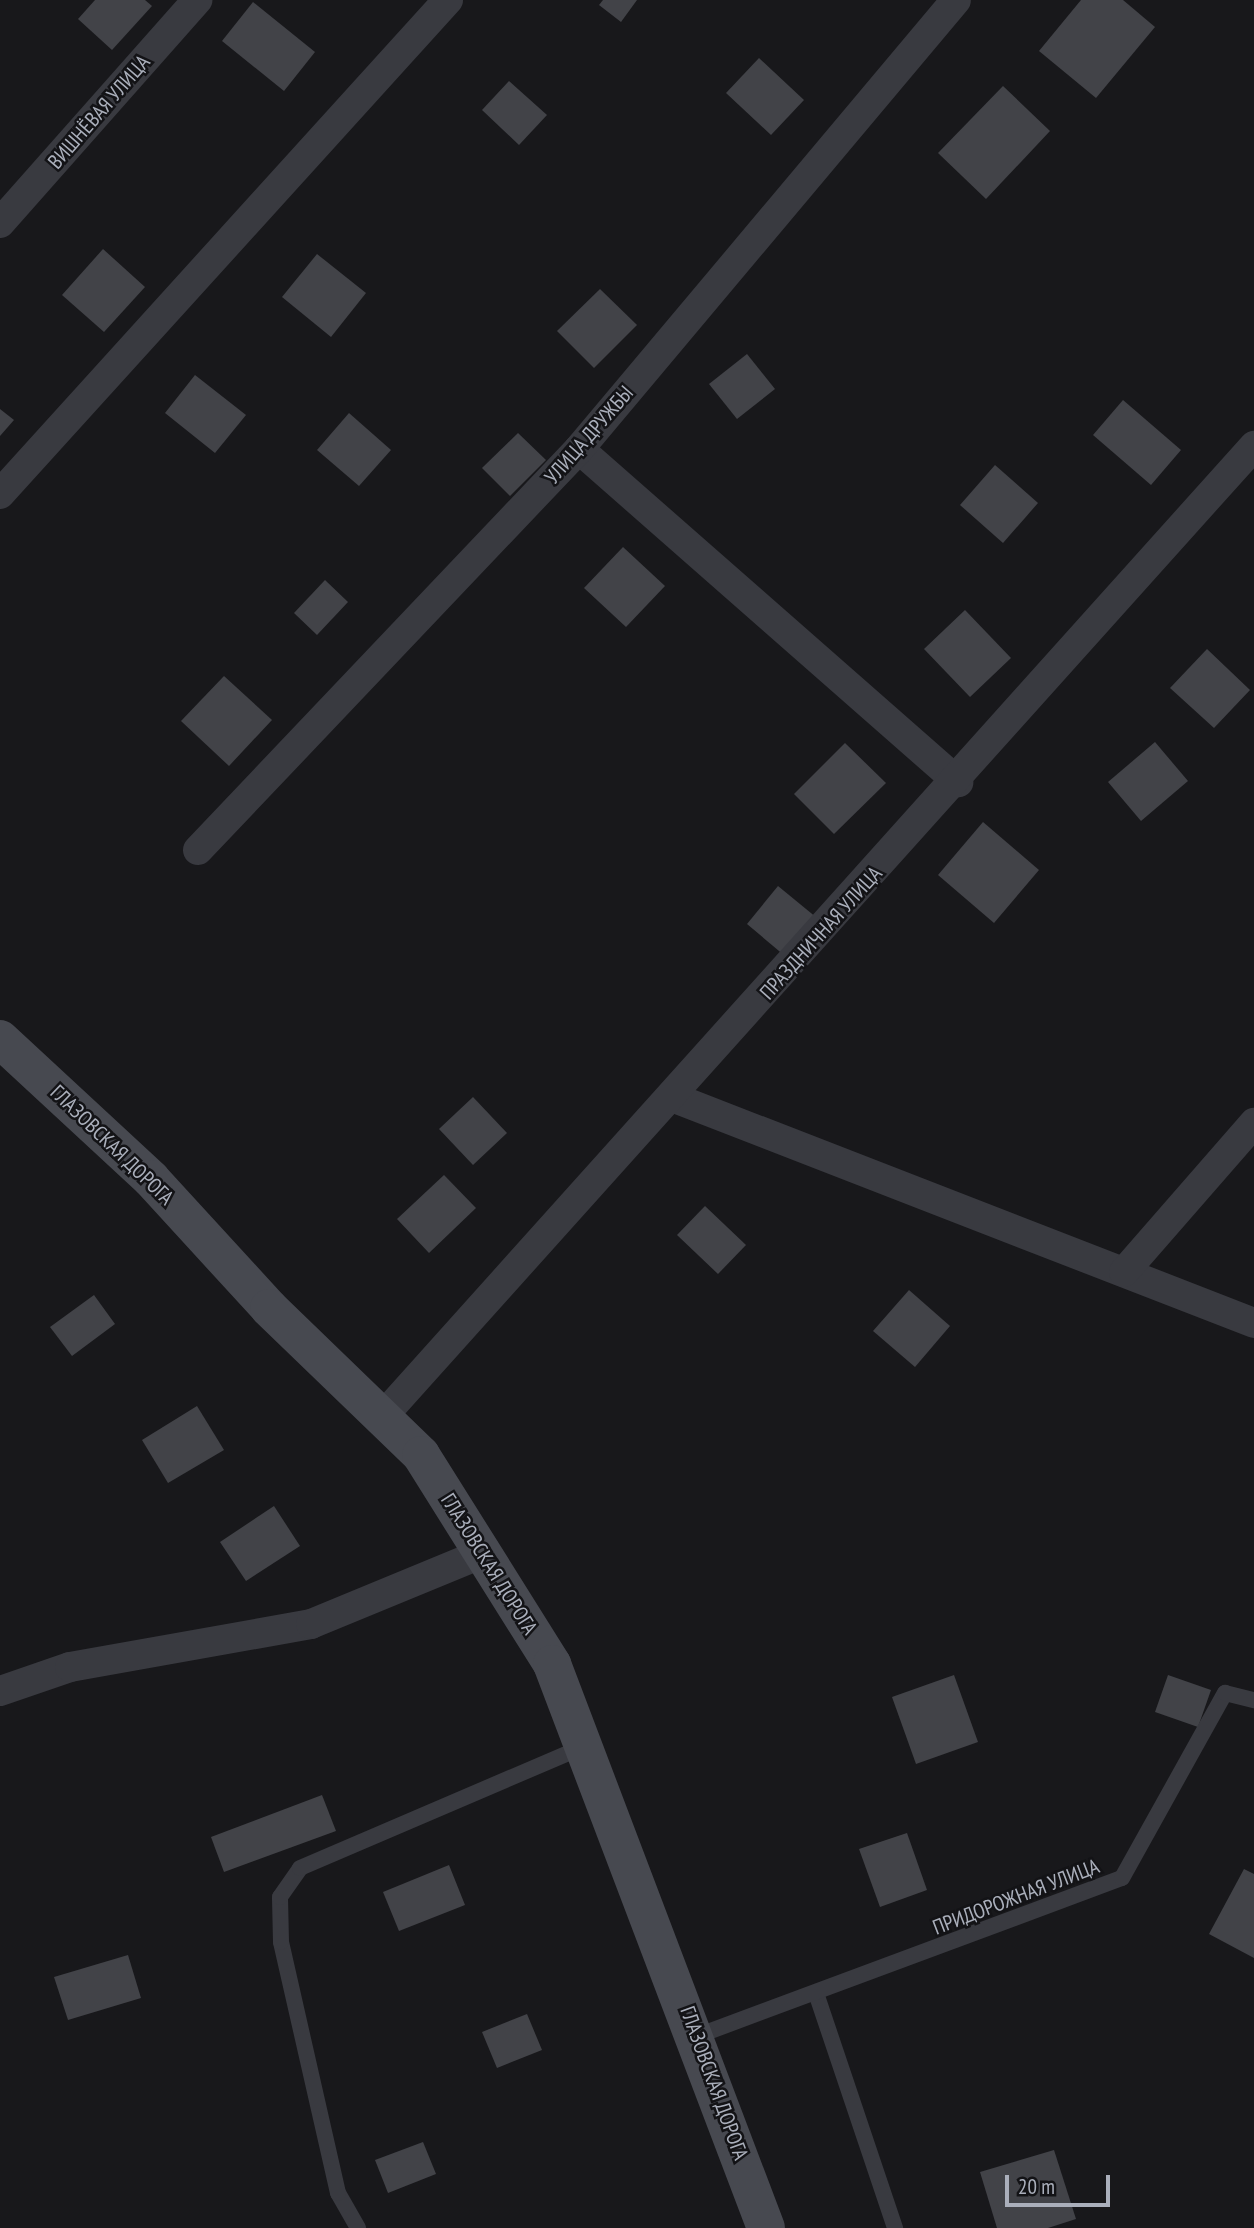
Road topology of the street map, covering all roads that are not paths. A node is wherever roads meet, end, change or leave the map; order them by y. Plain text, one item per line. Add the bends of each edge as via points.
1 (197, 0) edge
2 (448, 0) edge
3 (956, 0) edge
4 (0, 223) edge
5 (1254, 446) edge
6 (579, 449) junction
7 (0, 494) edge
8 (958, 782) junction
9 (198, 850) dead end
10 (0, 1039) edge
11 (672, 1097) junction
12 (1254, 1123) edge
13 (1124, 1272) junction
14 (1254, 1323) edge
15 (383, 1416) junction
16 (483, 1553) junction
17 (0, 1691) edge
18 (1254, 1700) edge
19 (584, 1746) junction
20 (817, 1996) junction
21 (697, 2036) junction
22 (358, 2228) edge
23 (766, 2228) edge
24 (895, 2228) edge

1 - 4 street, ВИШНЁВАЯ УЛИЦА
2 - 7 street
3 - 6 street, УЛИЦА ДРУЖБЫ
5 - 8 street, ПРАЗДНИЧНАЯ УЛИЦА
6 - 8 street
6 - 9 street, УЛИЦА ДРУЖБЫ
8 - 11 street, ПРАЗДНИЧНАЯ УЛИЦА
10 - 15 street, ГЛАЗОВСКАЯ ДОРОГА via 151,1179 269,1308
11 - 13 street
11 - 15 street, ПРАЗДНИЧНАЯ УЛИЦА
12 - 13 street
13 - 14 street
15 - 16 street, ГЛАЗОВСКАЯ ДОРОГА via 421,1455
16 - 17 street via 311,1623 70,1667
16 - 19 street, ГЛАЗОВСКАЯ ДОРОГА via 552,1664
18 - 20 lane, ПРИДОРОЖНАЯ УЛИЦА via 1225,1693 1122,1878
19 - 21 street, ГЛАЗОВСКАЯ ДОРОГА
19 - 22 lane via 300,1868 280,1897 281,1942 338,2193
20 - 21 lane, ПРИДОРОЖНАЯ УЛИЦА
20 - 24 lane
21 - 23 street, ГЛАЗОВСКАЯ ДОРОГА

